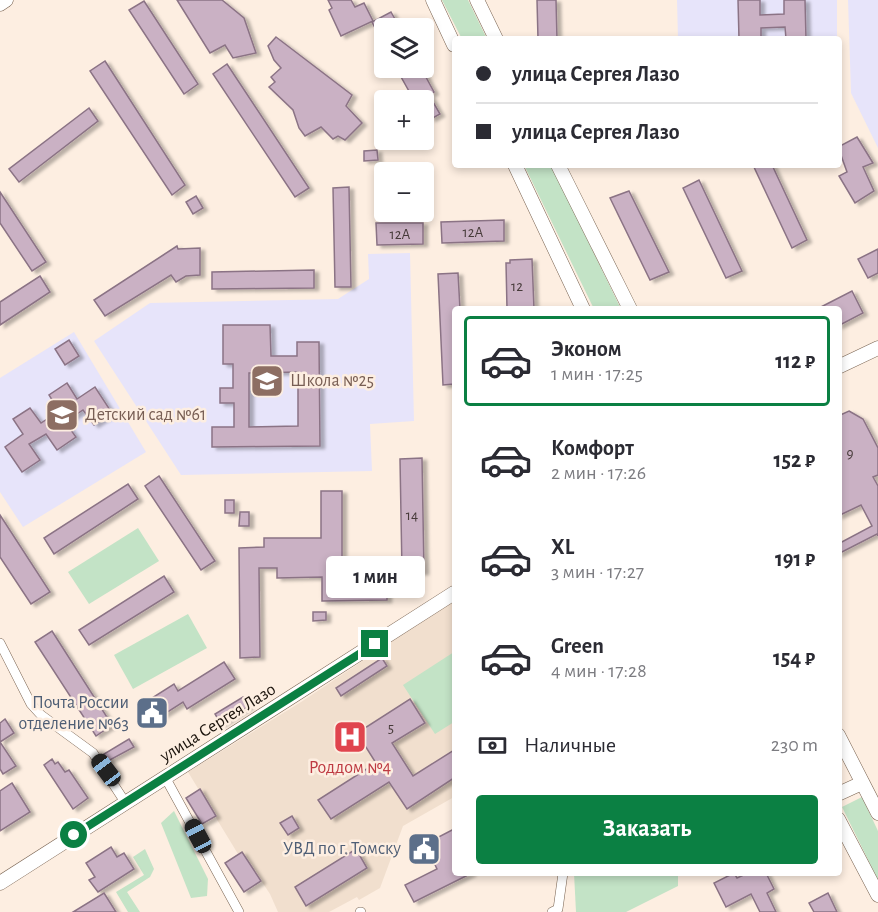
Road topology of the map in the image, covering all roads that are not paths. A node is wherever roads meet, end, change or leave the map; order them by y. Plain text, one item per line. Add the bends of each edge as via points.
1 (6, 0) edge
2 (433, 0) edge
3 (477, 0) edge
4 (0, 3) edge
5 (495, 36) edge
6 (452, 41) edge
7 (516, 168) edge
8 (560, 168) edge
9 (582, 306) edge
10 (628, 306) edge
11 (878, 348) edge
12 (842, 365) edge
13 (452, 594) edge
14 (0, 643) edge
15 (842, 743) edge
16 (165, 777) junction
17 (862, 783) junction
18 (842, 792) edge
19 (125, 802) junction
20 (878, 813) edge
21 (842, 827) edge
22 (563, 876) edge
23 (0, 883) edge
24 (878, 895) edge
25 (238, 912) edge
26 (552, 912) edge

1 - 4 street
2 - 6 street
3 - 5 street
7 - 9 street
8 - 10 street
11 - 12 street
13 - 16 street, улица Сергея Лазо
14 - 19 street via 31,704 93,753
15 - 17 street
16 - 19 street, улица Сергея Лазо
16 - 25 street
17 - 18 street
17 - 20 street
19 - 23 street, улица Сергея Лазо
21 - 24 street
22 - 26 street via 558,909

